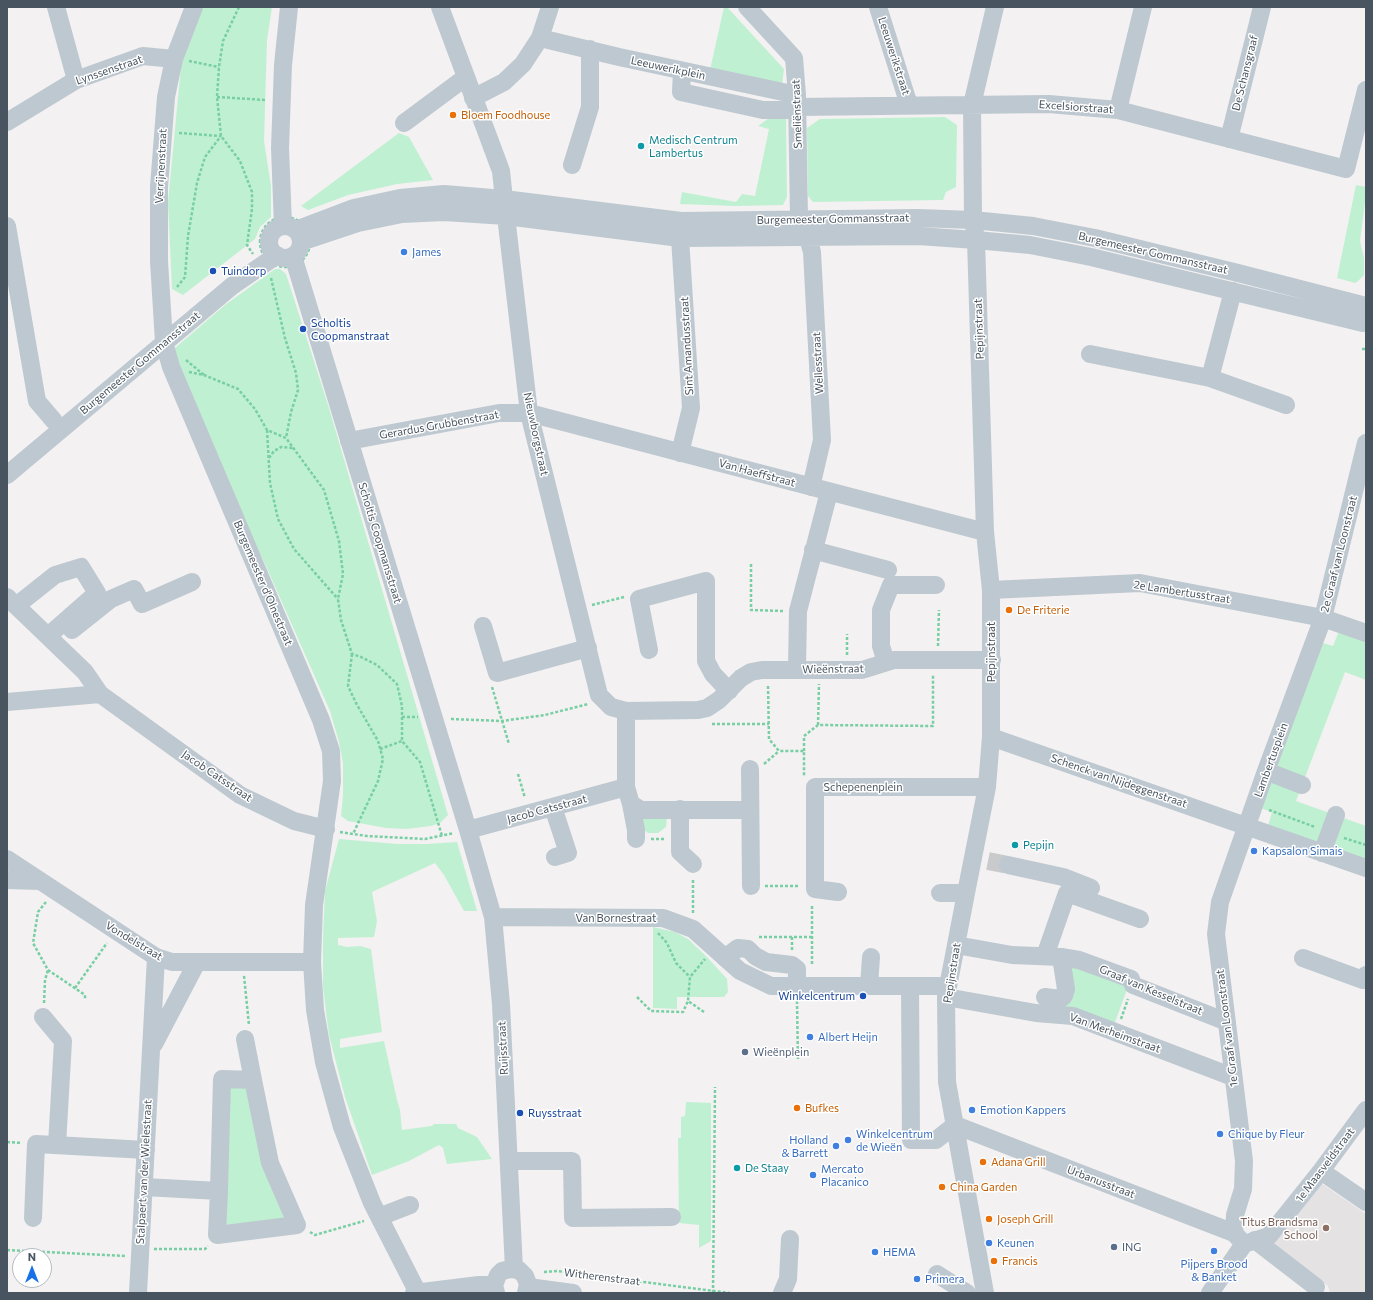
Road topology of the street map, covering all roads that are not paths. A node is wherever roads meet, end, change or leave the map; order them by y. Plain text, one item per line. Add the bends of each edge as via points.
1 (56, 7) edge
2 (194, 7) edge
3 (289, 7) edge
4 (440, 7) edge
5 (550, 7) edge
6 (747, 7) edge
7 (878, 7) edge
8 (994, 7) edge
9 (1143, 7) edge
10 (1262, 7) edge
11 (540, 38) junction
12 (590, 49) junction
13 (181, 60) junction
14 (466, 77) junction
15 (76, 80) junction
16 (1366, 90) edge
17 (474, 98) junction
18 (797, 104) junction
19 (909, 105) junction
20 (972, 105) junction
21 (1118, 110) junction
22 (7, 122) edge
23 (404, 124) dead end
24 (1229, 139) junction
25 (572, 165) dead end
26 (505, 208) junction
27 (799, 219) junction
28 (973, 220) junction
29 (7, 226) edge
30 (680, 238) junction
31 (808, 238) junction
32 (976, 240) junction
33 (280, 247) junction
34 (1232, 291) junction
35 (1365, 316) edge
36 (164, 336) junction
37 (1090, 354) dead end
38 (1210, 378) junction
39 (1286, 405) dead end
40 (530, 413) junction
41 (54, 421) junction
42 (349, 441) junction
43 (1366, 443) edge
44 (680, 453) junction
45 (7, 460) edge
46 (7, 475) edge
47 (811, 487) junction
48 (829, 492) junction
49 (985, 532) junction
50 (813, 550) junction
51 (888, 570) dead end
52 (192, 582) dead end
53 (936, 585) dead end
54 (991, 590) junction
55 (12, 602) edge
56 (1324, 618) junction
57 (483, 626) dead end
58 (1366, 634) edge
59 (52, 640) junction
60 (588, 648) junction
61 (649, 650) dead end
62 (992, 660) junction
63 (886, 662) junction
64 (797, 669) junction
65 (729, 691) junction
66 (100, 694) junction
67 (7, 702) edge
68 (626, 711) junction
69 (991, 737) junction
70 (750, 769) dead end
71 (1266, 771) junction
72 (1302, 785) dead end
73 (987, 787) junction
74 (629, 795) junction
75 (553, 807) junction
76 (680, 810) junction
77 (750, 810) junction
78 (1336, 815) dead end
79 (1247, 826) junction
80 (326, 829) junction
81 (468, 830) junction
82 (636, 839) road end
83 (1322, 853) junction
84 (555, 857) dead end
85 (7, 859) edge
86 (693, 864) road end
87 (1008, 865) tunnel mouth
88 (1366, 868) edge
89 (7, 880) edge
90 (47, 886) junction
91 (751, 886) road end
92 (1091, 888) dead end
93 (838, 892) dead end
94 (940, 893) dead end
95 (966, 893) junction
96 (493, 918) junction
97 (1140, 919) dead end
98 (956, 945) junction
99 (1053, 956) junction
100 (156, 957) junction
101 (871, 957) dead end
102 (1303, 958) dead end
103 (197, 962) junction
104 (312, 962) junction
105 (1366, 975) edge
106 (869, 986) junction
107 (910, 986) junction
108 (947, 992) junction
109 (1045, 997) dead end
110 (43, 1017) road end
111 (1227, 1022) junction
112 (245, 1039) road end
113 (151, 1050) junction
114 (1233, 1077) junction
115 (253, 1080) junction
116 (1366, 1110) edge
117 (955, 1125) junction
118 (57, 1145) junction
119 (146, 1150) junction
120 (509, 1161) junction
121 (1321, 1171) junction
122 (144, 1187) junction
123 (219, 1191) junction
124 (1366, 1202) edge
125 (410, 1205) dead end
126 (379, 1217) junction
127 (672, 1217) dead end
128 (33, 1218) dead end
129 (790, 1239) dead end
130 (1244, 1239) junction
131 (937, 1274) dead end
132 (523, 1281) edge
133 (1316, 1287) dead end
134 (495, 1289) edge
135 (138, 1293) edge
136 (417, 1293) edge
137 (573, 1293) edge
138 (782, 1293) edge
139 (967, 1293) edge
140 (985, 1293) edge
141 (1210, 1293) edge

1 - 15 street
2 - 13 street, Verrijnenstraat
3 - 33 street, Scholtis Coopmansstraat via 281,101
4 - 14 street, Nieuwborgstraat
5 - 11 street
6 - 18 street, Smeliënstraat via 794,58
7 - 19 street, Leeuwerikstraat
8 - 20 street, Pepijnstraat
9 - 21 street
10 - 24 street, De Schansgraaf
11 - 12 street, Leeuwerikplein
11 - 17 street via 523,64 504,82
12 - 18 street, Leeuwerikplein via 682,71
12 - 25 street via 590,107
13 - 15 street, Lynssenstraat via 142,56
13 - 36 street, Verrijnenstraat via 166,97 159,187 159,261
14 - 17 street, Nieuwborgstraat
14 - 23 street
15 - 22 street, Lynssenstraat
16 - 24 street, Excelsiorstraat via 1346,169
17 - 26 street, Nieuwborgstraat via 501,171
18 - 19 street, Excelsiorstraat
18 - 27 street, Smeliënstraat
19 - 20 street, Excelsiorstraat
20 - 21 street, Excelsiorstraat via 1049,104
20 - 28 street, Pepijnstraat
21 - 24 street, Excelsiorstraat
26 - 27 street, Burgemeester Gommansstraat via 674,220
26 - 30 street, Burgemeester Gommansstraat
26 - 33 street, Burgemeester Gommansstraat via 402,214 358,223
26 - 40 street, Nieuwborgstraat
27 - 28 street, Burgemeester Gommansstraat
27 - 31 street, Smeliënstraat
28 - 32 street, Pepijnstraat
28 - 35 street, Burgemeester Gommansstraat via 1033,226 1095,238 1238,273
29 - 41 street via 37,401
30 - 31 street, Burgemeester Gommansstraat
30 - 44 street, Sint Amandusstraat via 691,408
31 - 32 street, Burgemeester Gommansstraat via 918,236
31 - 47 street, Wellesstraat via 812,252 822,440
32 - 34 street, Burgemeester Gommansstraat via 1030,245 1091,257
32 - 49 street, Pepijnstraat
33 - 36 street, Burgemeester Gommansstraat via 222,280
33 - 42 street, Scholtis Coopmansstraat
34 - 35 street, Burgemeester Gommansstraat
34 - 38 street
36 - 41 street, Burgemeester Gommansstraat
36 - 46 street, Burgemeester Gommansstraat
36 - 80 street, Burgemeester d'Olnestraat via 170,367 321,720 331,752 332,781
37 - 38 street
38 - 39 street
40 - 42 street, Gerardus Grubbenstraat via 499,413
40 - 44 street, Van Haeffstraat
40 - 60 street, Nieuwborgstraat
41 - 45 street, Burgemeester Gommansstraat
42 - 81 street, Scholtis Coopmansstraat
43 - 56 street, 2e Graaf van Loonstraat
44 - 47 street, Van Haeffstraat
47 - 48 street, Van Haeffstraat
48 - 49 street, Van Haeffstraat
48 - 50 street
49 - 54 street, Pepijnstraat
50 - 51 street
50 - 64 street via 798,611
52 - 59 street via 142,604 134,589 111,598
53 - 63 street via 891,585 881,610 881,646
54 - 56 street, 2e Lambertusstraat via 1140,583
54 - 62 street, Pepijnstraat
55 - 59 street, Jacob Catsstraat
55 - 59 street via 54,575 81,567 97,593
56 - 58 street
56 - 71 street, Lambertusplein
57 - 60 street via 497,673
59 - 66 street, Jacob Catsstraat via 85,672
60 - 68 street, Nieuwborgstraat via 599,695 611,707
61 - 65 street via 639,599 706,581 706,661 713,674
62 - 63 street, Wieënstraat
62 - 69 street, Pepijnstraat
63 - 64 street, Wieënstraat via 862,670
64 - 65 street, Wieënstraat via 751,672
65 - 68 street, Wieënstraat via 702,709
66 - 67 street
66 - 80 street, Jacob Catsstraat via 240,795 294,821
68 - 74 street
69 - 73 street, Pepijnstraat
69 - 79 street, Schenck van Nijdeggenstraat
70 - 77 street
71 - 72 street
71 - 79 street, Lambertusplein
73 - 93 street, Schepenenplein via 815,787 815,888
73 - 95 street, Pepijnstraat via 981,859
74 - 75 street, Jacob Catsstraat
74 - 76 street via 641,810
74 - 82 street
75 - 81 street, Jacob Catsstraat
75 - 84 street via 568,854
76 - 77 street
76 - 86 street via 680,852
77 - 91 street
78 - 83 street
79 - 83 street
79 - 111 street, 1e Graaf van Loonstraat via 1220,902 1216,934
80 - 104 street, Burgemeester d'Olnestraat via 314,905
81 - 96 street, Ruijsstraat
83 - 88 street
85 - 90 street, Vondelstraat
87 - 92 street via 1063,877
89 - 90 street
90 - 100 street, Vondelstraat
94 - 95 street
95 - 98 street, Pepijnstraat
96 - 106 street, Van Bornestraat via 663,918 693,929 740,972 770,986
96 - 120 street, Ruijsstraat via 501,1004
97 - 99 street via 1067,892
98 - 99 street, Graaf van Kesselstraat via 1012,955
98 - 108 street, Pepijnstraat
99 - 109 street via 1066,989 1060,999
99 - 111 street, Graaf van Kesselstraat via 1079,960 1131,979 1133,985
100 - 103 street, Vondelstraat via 172,962
100 - 113 street, Stalpaert van der Wielestraat
101 - 106 street
102 - 105 street via 1363,980
103 - 104 street, Vondelstraat
103 - 113 street, Stalpaert van der Wielestraat
104 - 126 street, Burgemeester d'Olnestraat via 315,1010 324,1062 342,1127
106 - 107 street, Van Bornestraat
107 - 108 street, Van Bornestraat
107 - 117 street via 911,1140 936,1140
108 - 114 street, Van Merheimstraat via 1036,1013 1073,1016
108 - 117 street, Pepijnstraat via 947,1082
110 - 118 street via 63,1041
111 - 114 street, 1e Graaf van Loonstraat
112 - 115 street
113 - 119 street, Stalpaert van der Wielestraat
114 - 130 street, 1e Graaf van Loonstraat via 1244,1161 1243,1189 1236,1215
115 - 123 street via 222,1079
115 - 123 street via 270,1163 297,1225 217,1235
116 - 121 street, 1e Maasveldstraat
117 - 130 street, Urbanusstraat
117 - 140 street, Pepijnstraat
118 - 119 street
118 - 128 street via 36,1144
119 - 122 street, Stalpaert van der Wielestraat
120 - 127 street via 572,1161 573,1218
120 - 132 street, Ruijsstraat
121 - 124 street
121 - 130 street, 1e Maasveldstraat via 1269,1236
122 - 123 street
122 - 135 street, Stalpaert van der Wielestraat
125 - 126 street
126 - 136 street, Burgemeester d'Olnestraat
129 - 138 street via 788,1279
130 - 133 street, Urbanusstraat
130 - 141 street, 1e Graaf van Loonstraat
131 - 139 street
132 - 134 street via 506,1270 502,1271 498,1275
132 - 137 street, Witherenstraat
134 - 136 street via 479,1285

